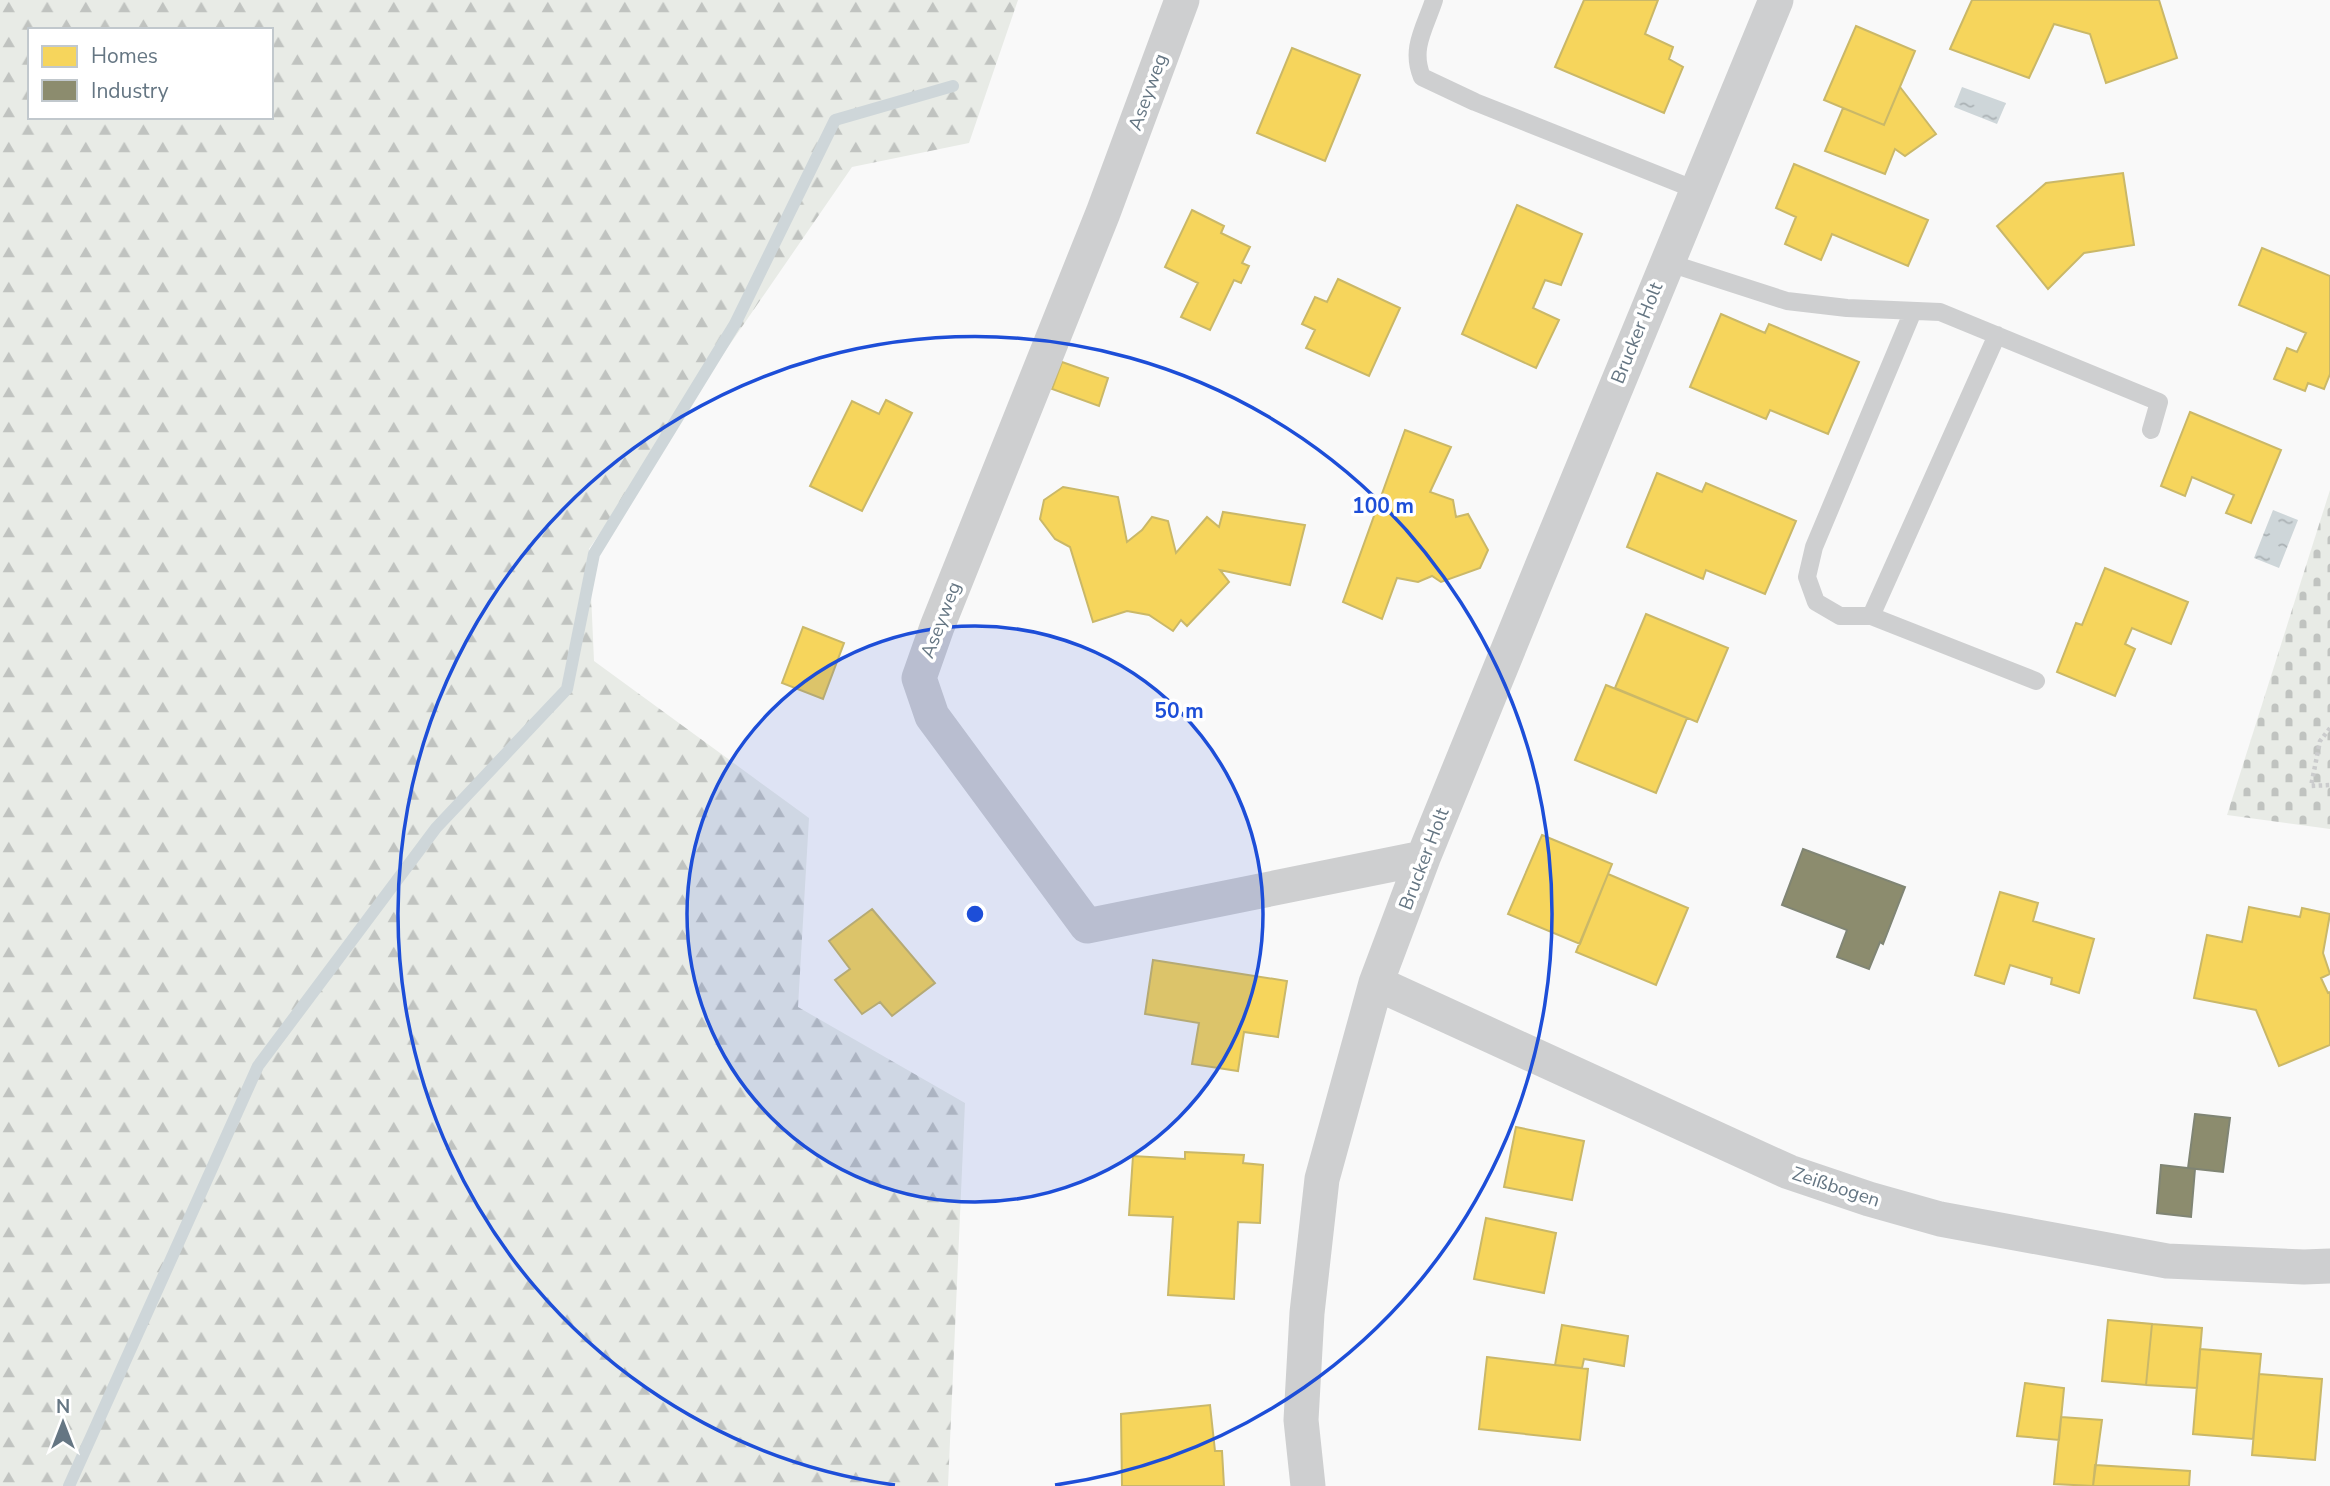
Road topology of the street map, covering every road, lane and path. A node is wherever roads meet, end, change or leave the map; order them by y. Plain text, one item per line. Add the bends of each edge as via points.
1 (1182, 0) edge
2 (1434, 0) edge
3 (1776, 0) edge
4 (1696, 190) junction
5 (1666, 262) junction
6 (1913, 311) junction
7 (1997, 335) junction
8 (2151, 430) dead end
9 (1871, 617) junction
10 (2036, 681) dead end
11 (2330, 728) edge
12 (2330, 785) edge
13 (1423, 858) junction
14 (1376, 983) junction
15 (2330, 1266) edge
16 (1308, 1486) edge

1 - 13 street, Aseyweg via 919,678 932,716 1087,926
2 - 4 lane via 1417,47 1416,63 1422,77
3 - 4 street, Brucker Holt
4 - 5 street, Brucker Holt
5 - 6 lane, Brucker Holt via 1787,301
5 - 13 street, Brucker Holt
6 - 7 lane, Brucker Holt via 1940,312
6 - 9 lane via 1814,547 1807,577 1816,602 1840,616
7 - 8 lane, Brucker Holt via 2159,402
7 - 9 lane
9 - 10 lane
11 - 12 path via 2320,741 2311,786
13 - 14 street, Brucker Holt
14 - 15 street, Zeißbogen via 1789,1172 1869,1199 1940,1219 2168,1261
14 - 16 street, Brucker Holt via 1322,1179 1301,1420

